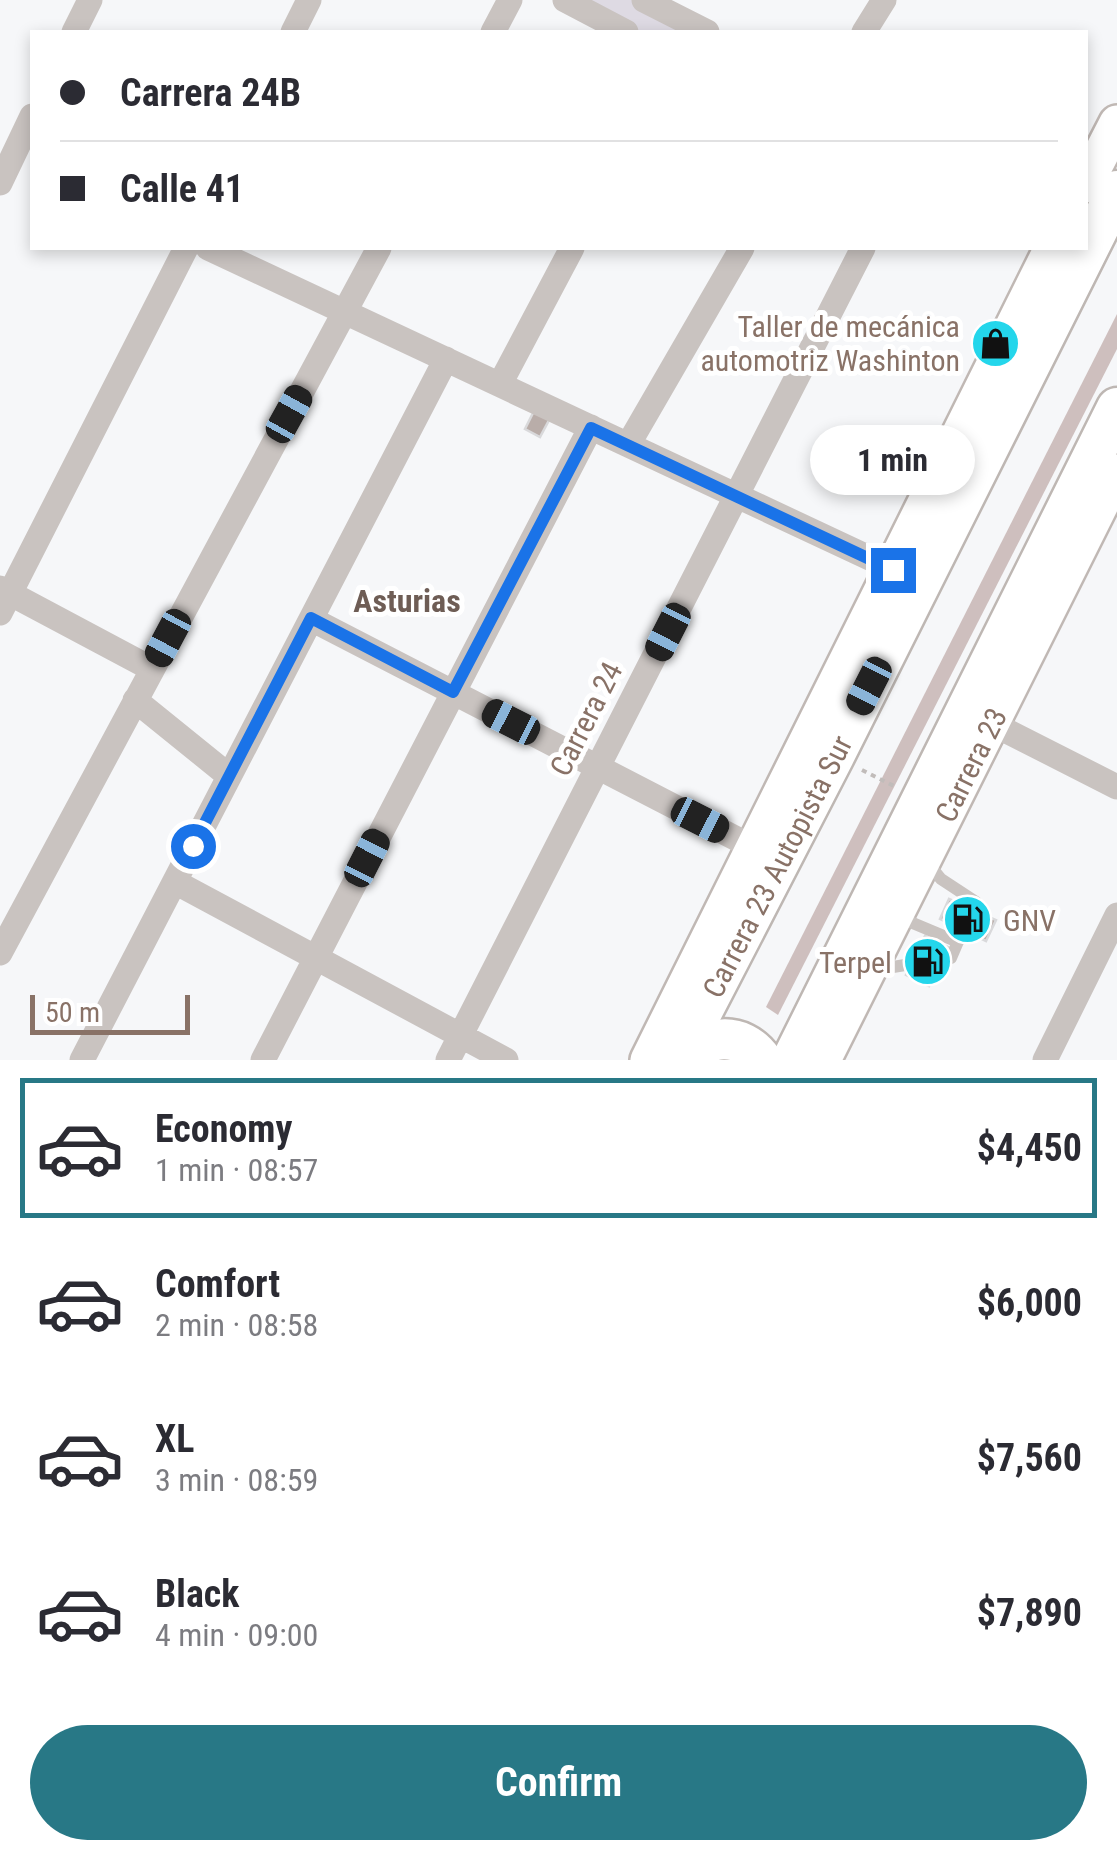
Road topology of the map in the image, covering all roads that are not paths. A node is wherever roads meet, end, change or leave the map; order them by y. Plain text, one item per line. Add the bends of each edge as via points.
1 (90, 0) edge
2 (309, 0) edge
3 (510, 0) edge
4 (566, 0) edge
5 (644, 0) edge
6 (884, 0) edge
7 (683, 9) edge
8 (75, 30) edge
9 (294, 30) edge
10 (493, 30) edge
11 (622, 30) edge
12 (705, 30) edge
13 (865, 30) edge
14 (30, 121) edge
15 (1117, 123) edge
16 (15, 156) edge
17 (1088, 180) edge
18 (0, 183) edge
19 (1117, 191) edge
20 (1092, 225) edge
21 (185, 250) edge
22 (212, 250) edge
23 (377, 250) edge
24 (571, 250) edge
25 (741, 250) edge
26 (862, 250) edge
27 (1055, 253) edge
28 (345, 312) junction
29 (446, 359) junction
30 (500, 384) junction
31 (1117, 408) edge
32 (591, 428) junction
33 (628, 445) junction
34 (1117, 472) edge
35 (738, 496) junction
36 (893, 570) junction
37 (3, 598) edge
38 (311, 618) junction
39 (152, 668) junction
40 (453, 692) junction
41 (135, 700) junction
42 (992, 723) junction
43 (597, 766) junction
44 (229, 776) junction
45 (1117, 787) edge
46 (766, 854) junction
47 (923, 858) junction
48 (175, 882) junction
49 (882, 910) junction
50 (973, 910) dead end
51 (1117, 915) edge
52 (0, 953) edge
53 (316, 958) junction
54 (942, 960) dead end
55 (911, 964) dead end
56 (868, 971) junction
57 (460, 1036) junction
58 (82, 1060) edge
59 (263, 1060) edge
60 (448, 1060) edge
61 (506, 1060) edge
62 (648, 1060) edge
63 (680, 1060) edge
64 (762, 1060) edge
65 (792, 1060) edge
66 (823, 1060) edge
67 (1044, 1060) edge

1 - 8 street
2 - 9 street
3 - 10 street
4 - 11 street
5 - 7 street
6 - 13 street
7 - 12 street
14 - 16 street
15 - 17 street
16 - 18 street
19 - 20 main road, Carrera 23 Autopista Sur
21 - 37 street
22 - 28 street
23 - 28 street
24 - 30 street
25 - 33 street
26 - 35 street, Carrera 24
27 - 36 street
27 - 46 main road, Carrera 23 Autopista Sur
28 - 29 street
28 - 39 street
29 - 30 street
29 - 38 street
30 - 32 street
31 - 49 main road
32 - 33 street
32 - 40 street
33 - 35 street
34 - 42 street, Carrera 23
35 - 36 street
35 - 43 street, Carrera 24
36 - 46 street
37 - 39 street
38 - 40 street
38 - 44 street
39 - 41 street
40 - 43 street
40 - 53 street
41 - 44 street
41 - 52 street
42 - 45 street
42 - 47 street, Carrera 23
43 - 46 street
43 - 57 street, Carrera 24
44 - 48 street
46 - 62 street
46 - 63 main road, Carrera 23 Autopista Sur
47 - 49 street, Carrera 23
47 - 50 lane via 976,902
48 - 53 street
48 - 58 street
49 - 54 lane via 961,936 950,958
49 - 56 street, Carrera 23
49 - 65 main road
51 - 67 street
53 - 57 street
53 - 59 street
55 - 56 lane
56 - 66 street, Carrera 23
57 - 60 street, Carrera 24
57 - 61 street
63 - 64 main road via 698,1044 723,1039 746,1044

